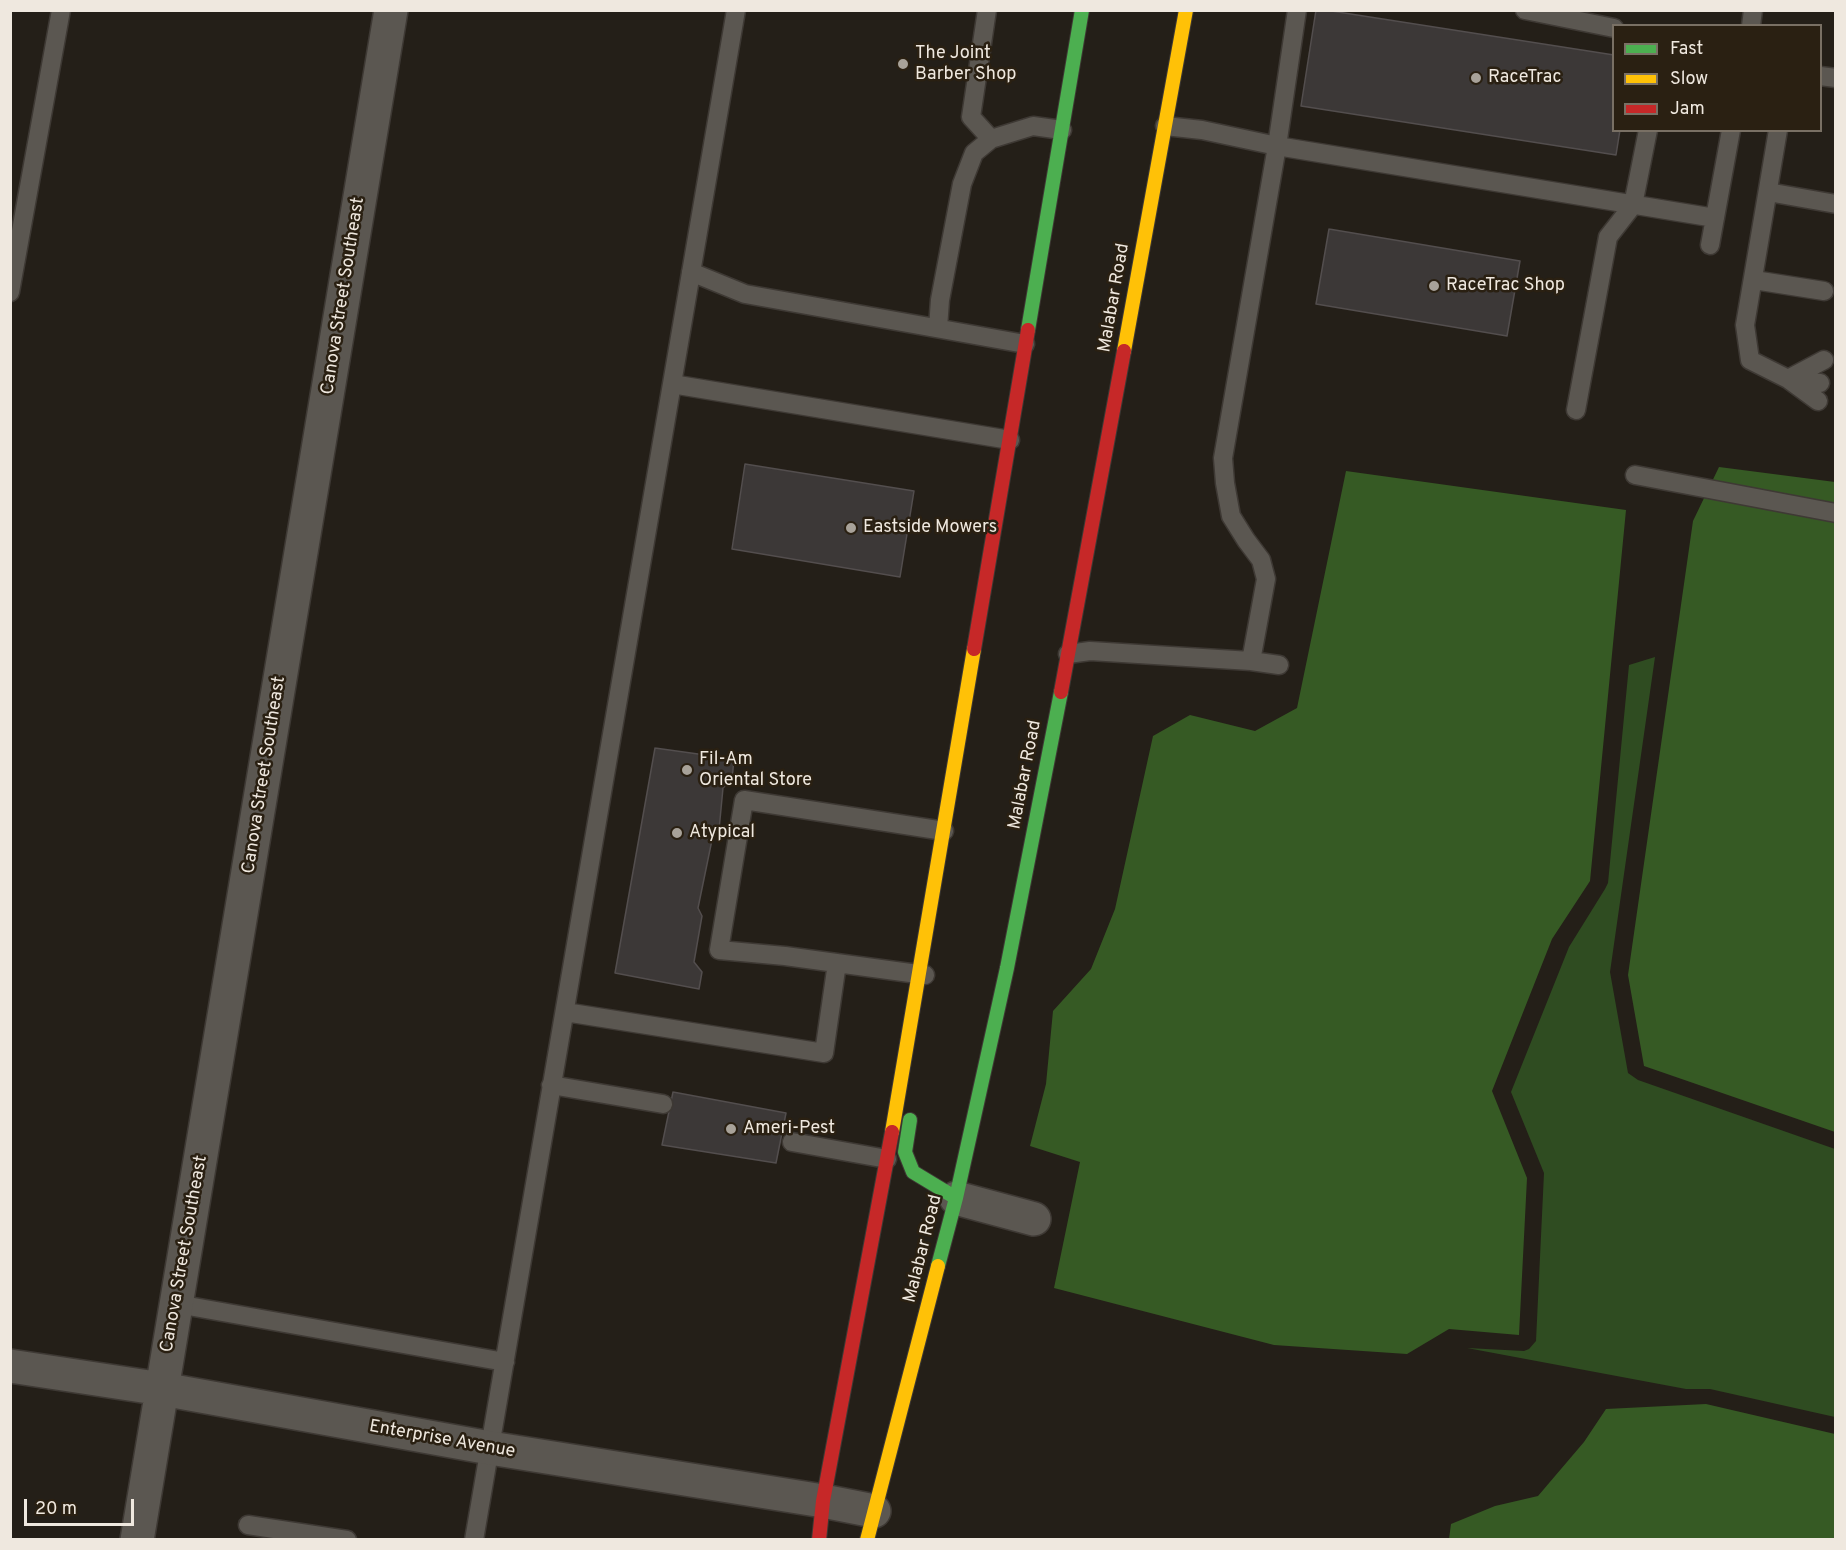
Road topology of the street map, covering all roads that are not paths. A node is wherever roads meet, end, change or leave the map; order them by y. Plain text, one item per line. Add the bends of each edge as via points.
1 (61, 10) edge
2 (392, 10) edge
3 (736, 10) edge
4 (987, 10) edge
5 (1082, 10) edge
6 (1186, 10) edge
7 (1297, 10) edge
8 (1525, 10) edge
9 (1612, 28) edge
10 (1165, 126) junction
11 (1062, 130) junction
12 (1648, 132) edge
13 (1731, 132) edge
14 (1778, 132) edge
15 (991, 139) junction
16 (1277, 146) junction
17 (1768, 192) junction
18 (1836, 204) edge
19 (1633, 205) junction
20 (1715, 219) junction
21 (1710, 245) dead end
22 (691, 272) junction
23 (1754, 280) junction
24 (1824, 291) dead end
25 (10, 292) edge
26 (938, 328) junction
27 (1025, 344) junction
28 (1831, 361) edge
29 (1788, 379) junction
30 (672, 384) junction
31 (1828, 394) edge
32 (1576, 410) dead end
33 (1010, 440) junction
34 (1635, 475) dead end
35 (1836, 513) edge
36 (1068, 654) junction
37 (1251, 661) junction
38 (1279, 665) dead end
39 (944, 831) junction
40 (934, 884) junction
41 (939, 925) dead end
42 (837, 963) junction
43 (931, 975) junction
44 (565, 1012) junction
45 (551, 1085) junction
46 (663, 1104) dead end
47 (912, 1108) dead end
48 (792, 1142) dead end
49 (887, 1159) junction
50 (956, 1198) junction
51 (1034, 1219) dead end
52 (177, 1304) junction
53 (505, 1362) junction
54 (10, 1366) edge
55 (162, 1389) junction
56 (490, 1449) junction
57 (823, 1501) junction
58 (249, 1525) dead end
59 (871, 1525) edge
60 (137, 1539) edge
61 (346, 1539) edge
62 (474, 1539) edge
63 (819, 1539) edge

1 - 25 lane
2 - 52 street, Canova Street Southeast
3 - 22 lane
4 - 15 lane via 971,117
5 - 11 main road
6 - 10 main road, Malabar Road
7 - 16 lane
8 - 9 lane
10 - 16 lane
10 - 36 main road, Malabar Road
11 - 15 lane via 1033,126
11 - 27 main road
12 - 19 lane
13 - 20 lane
14 - 17 lane
15 - 26 lane via 974,153 962,184
16 - 19 lane
16 - 37 lane via 1223,458 1231,516 1261,560 1266,579
17 - 18 lane
17 - 23 lane
19 - 20 lane
19 - 32 lane via 1608,237
20 - 21 lane
22 - 26 lane via 745,294
22 - 30 lane
23 - 24 lane
23 - 29 lane via 1745,325 1750,360
26 - 27 lane
27 - 33 main road
28 - 29 lane
29 - 31 lane
30 - 33 lane
30 - 44 lane
33 - 39 main road
34 - 35 lane
36 - 37 lane via 1090,651
36 - 50 main road, Malabar Road via 1007,969
37 - 38 lane
39 - 40 main road
39 - 42 lane via 744,800 719,950
40 - 41 main road
40 - 43 main road
42 - 43 lane
42 - 44 lane via 824,1053
43 - 49 main road
44 - 45 lane
45 - 46 lane
45 - 53 lane
47 - 50 main road via 905,1152 914,1172
48 - 49 lane
49 - 57 main road
50 - 51 street
50 - 59 main road, Malabar Road
52 - 53 lane
52 - 55 street, Canova Street Southeast
53 - 56 lane
54 - 55 street, Enterprise Avenue
55 - 56 street, Enterprise Avenue
55 - 60 street, Canova Street Southeast
56 - 57 street, Enterprise Avenue
56 - 62 lane
57 - 59 street, Enterprise Avenue
57 - 63 main road
58 - 61 lane

